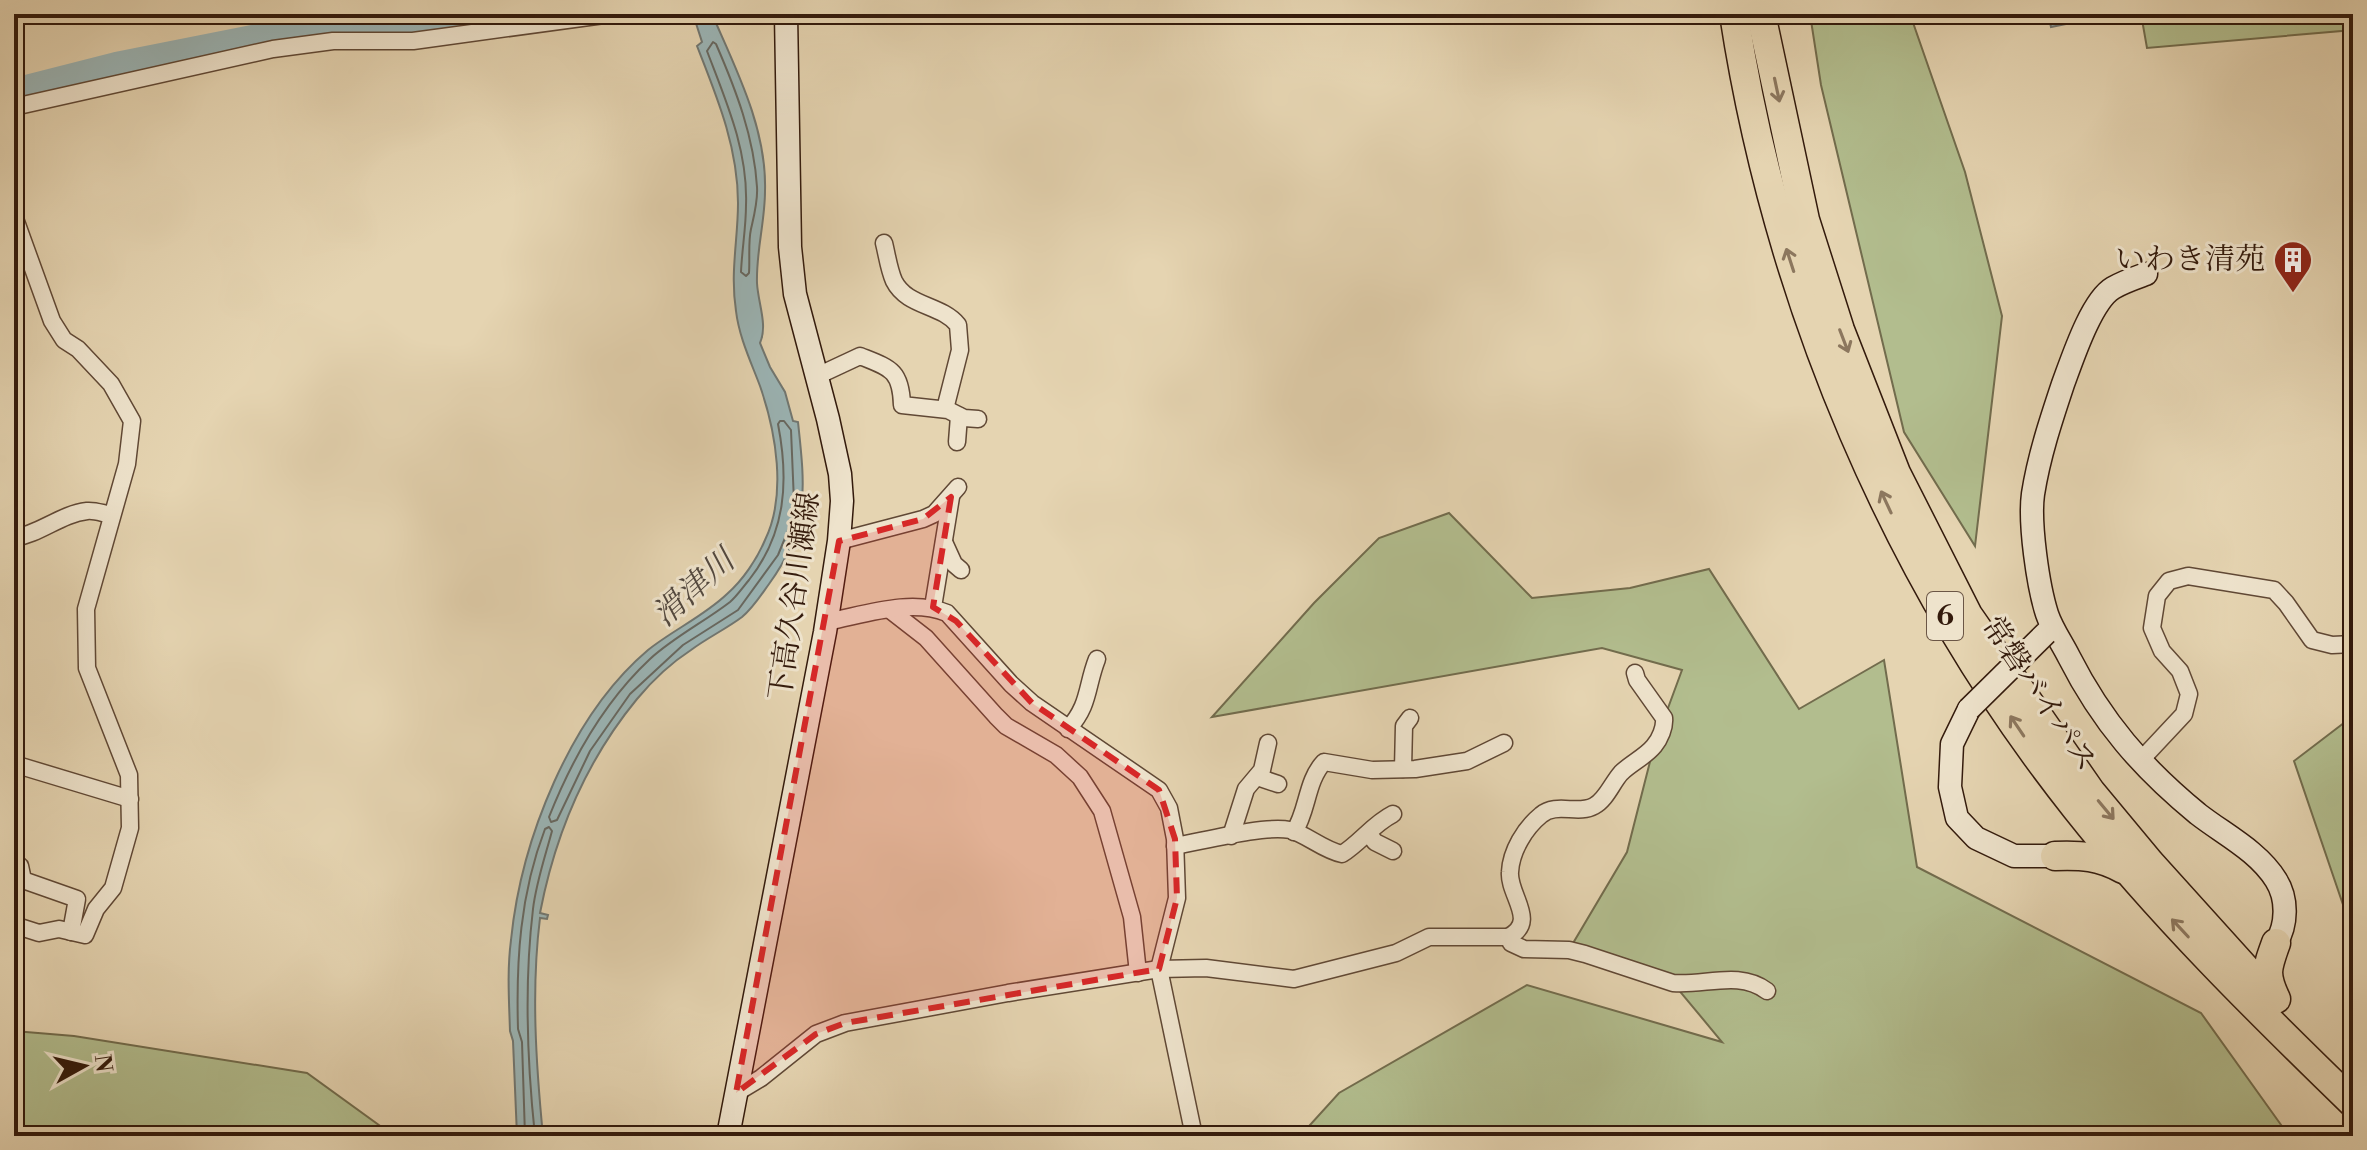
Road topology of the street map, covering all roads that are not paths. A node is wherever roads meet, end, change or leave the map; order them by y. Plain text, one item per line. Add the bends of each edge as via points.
1 (611, 14) edge
2 (786, 14) edge
3 (1740, 15) edge
4 (557, 18) edge
5 (14, 107) edge
6 (14, 216) edge
7 (884, 243) dead end
8 (2146, 274) dead end
9 (815, 377) junction
10 (952, 412) junction
11 (978, 419) dead end
12 (957, 442) dead end
13 (112, 515) junction
14 (14, 538) edge
15 (839, 541) junction
16 (943, 541) junction
17 (961, 570) dead end
18 (933, 607) junction
19 (890, 610) junction
20 (826, 622) junction
21 (2047, 624) junction
22 (2353, 644) edge
23 (1097, 659) dead end
24 (1635, 673) dead end
25 (1410, 718) dead end
26 (1068, 729) junction
27 (1268, 743) dead end
28 (1504, 743) dead end
29 (2140, 761) junction
30 (14, 764) edge
31 (1403, 769) junction
32 (1257, 777) junction
33 (1278, 784) dead end
34 (130, 799) junction
35 (2075, 806) junction
36 (1393, 814) dead end
37 (1294, 832) junction
38 (1369, 834) junction
39 (1231, 836) junction
40 (1175, 846) junction
41 (1393, 851) dead end
42 (2055, 856) junction
43 (20, 866) dead end
44 (2131, 874) junction
45 (14, 925) edge
46 (71, 932) junction
47 (1508, 937) junction
48 (2217, 938) junction
49 (2276, 943) junction
50 (1159, 969) junction
51 (1138, 973) junction
52 (1767, 991) dead end
53 (2278, 1004) junction
54 (2353, 1076) edge
55 (736, 1093) junction
56 (2353, 1103) edge
57 (728, 1136) edge
58 (1194, 1136) edge

1 - 4 street
2 - 9 main road, 下高久谷川瀬線 via 790,247
35 -> 3 highway, 常磐バイパス / 6 via 1945,615 1855,437 1815,339 1778,223 1745,79
3 -> 48 highway, 常磐バイパス / 6 via 1840,330 1896,473 1968,615 2091,792
4 - 5 street via 413,41 333,41 273,49
6 - 13 street via 52,321 64,340 111,384 132,421 127,464
7 - 10 street via 901,291 943,311 958,325
8 - 21 main road via 2103,296 2077,343 2047,433 2032,497
9 - 10 street via 860,356 898,378 902,405
9 - 15 main road, 下高久谷川瀬線 via 840,474
10 - 11 street
10 - 12 street
13 - 14 street via 87,511
13 - 34 street via 86,609 87,668 129,775
15 - 16 street via 923,519 954,492
15 - 20 main road, 下高久谷川瀬線
16 - 17 street
16 - 18 street
18 - 19 street
18 - 26 street via 956,621 1011,684
19 - 20 street
19 - 51 street via 926,638 1006,726 1056,755 1090,790 1107,826 1132,917
20 - 55 main road, 下高久谷川瀬線
21 - 29 main road via 2085,688
21 - 42 main road, bridge via 1969,709 1952,744 1950,787 1957,818 1976,838 2014,856
22 - 29 street via 2312,640 2274,590 2188,576 2169,581 2157,596 2152,628 2189,694 2184,714
23 - 26 street via 1081,715
24 - 47 street via 1664,718 1660,736 1619,775 1599,803 1543,813 1520,839 1509,871 1522,923
25 - 31 street via 1404,726
26 - 40 street via 1159,790 1169,808
27 - 32 street
28 - 31 street via 1467,761
29 - 49 main road via 2267,868 2284,904 2284,930
30 - 34 street
31 - 37 street via 1324,762
32 - 33 street
32 - 39 street via 1246,789
34 - 46 street via 130,828 113,888 85,935
35 - 42 highway via 2075,829
35 - 44 highway, 常磐バイパス / 6
36 - 38 street
37 - 38 street via 1342,854
37 - 39 street
38 - 41 street
39 - 40 street
40 - 50 street via 1177,898
42 - 44 highway via 2088,854
43 - 46 street via 23,880 77,899
56 -> 44 highway, 常磐バイパス / 6
45 - 46 street via 39,933
47 - 50 street via 1429,937 1396,953 1294,979 1206,968
47 - 52 street via 1524,949 1569,950 1673,983 1727,979 1758,984
48 - 49 highway via 2260,951
48 - 53 highway, 常磐バイパス / 6
49 - 53 highway via 2266,971
50 - 51 street
50 - 58 street
51 - 55 street via 845,1023 816,1034
53 - 54 highway, 常磐バイパス / 6
55 - 57 main road, 下高久谷川瀬線

